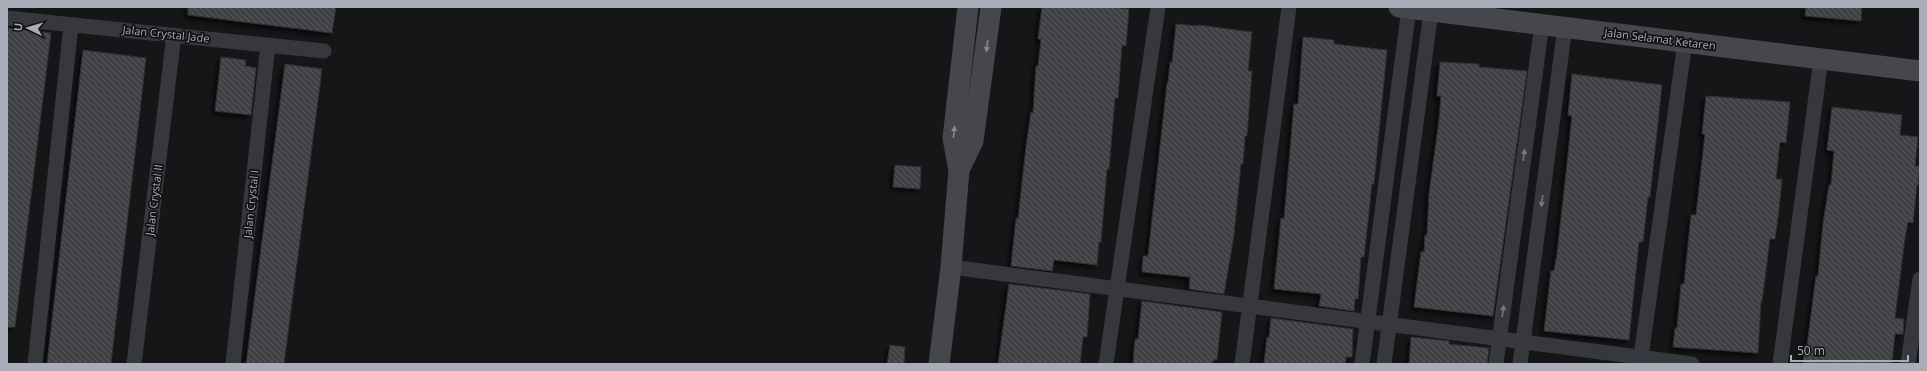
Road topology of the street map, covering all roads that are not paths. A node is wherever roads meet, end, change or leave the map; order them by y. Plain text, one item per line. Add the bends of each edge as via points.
1 (968, 7) edge
2 (991, 7) edge
3 (1158, 7) edge
4 (1289, 7) edge
5 (1404, 8) edge
6 (1431, 11) junction
7 (1512, 14) edge
8 (7, 18) edge
9 (1542, 24) junction
10 (71, 25) junction
11 (1565, 27) junction
12 (174, 35) junction
13 (1685, 42) junction
14 (268, 45) junction
15 (324, 51) dead end
16 (1821, 59) junction
17 (1920, 71) edge
18 (1529, 118) junction
19 (1552, 121) junction
20 (959, 170) junction
21 (1522, 173) junction
22 (1545, 176) junction
23 (1516, 219) junction
24 (1539, 222) junction
25 (1510, 263) junction
26 (1533, 266) junction
27 (950, 267) junction
28 (1920, 279) edge
29 (1117, 289) junction
30 (1250, 306) junction
31 (1368, 322) junction
32 (1389, 324) junction
33 (1500, 339) junction
34 (1523, 342) junction
35 (1640, 361) edge
36 (35, 364) edge
37 (134, 364) edge
38 (233, 364) edge
39 (939, 364) edge
40 (1106, 364) edge
41 (1242, 364) edge
42 (1362, 364) edge
43 (1384, 364) edge
44 (1496, 364) edge
45 (1520, 364) edge
46 (1692, 364) edge
47 (1780, 364) edge
48 (1908, 364) edge

20 -> 1 street via 953,138
2 -> 20 street via 973,141
3 - 29 street
4 - 30 street
5 - 6 street, Jalan Selamat Ketaren
5 - 31 street
6 - 7 street, Jalan Selamat Ketaren
6 - 32 street
7 - 9 street, Jalan Selamat Ketaren
8 - 10 street, Jalan Crystal Jade
9 - 11 street, Jalan Selamat Ketaren
9 - 18 street
10 - 12 street, Jalan Crystal Jade
10 - 36 street
11 - 13 street, Jalan Selamat Ketaren
11 - 19 street
12 - 14 street, Jalan Crystal Jade
12 - 37 street, Jalan Crystal II
13 - 16 street, Jalan Selamat Ketaren
13 - 35 street
14 - 15 street, Jalan Crystal Jade
14 - 38 street, Jalan Crystal I
16 - 17 street, Jalan Selamat Ketaren
16 - 47 street
18 - 19 street
21 -> 18 street
19 - 22 street
20 - 27 street
21 - 22 street
21 - 23 street
22 -> 24 street
23 - 24 street
23 - 25 street
24 - 26 street
25 - 26 street
33 -> 25 street
26 - 34 street
27 - 29 street
27 - 39 street
28 - 48 street
29 - 30 street
29 - 40 street
30 - 31 street
30 - 41 street
31 - 32 street
31 - 42 street
32 - 33 street
32 - 43 street
33 - 34 street
33 - 44 street
34 - 35 street
34 - 45 street
35 - 46 street

